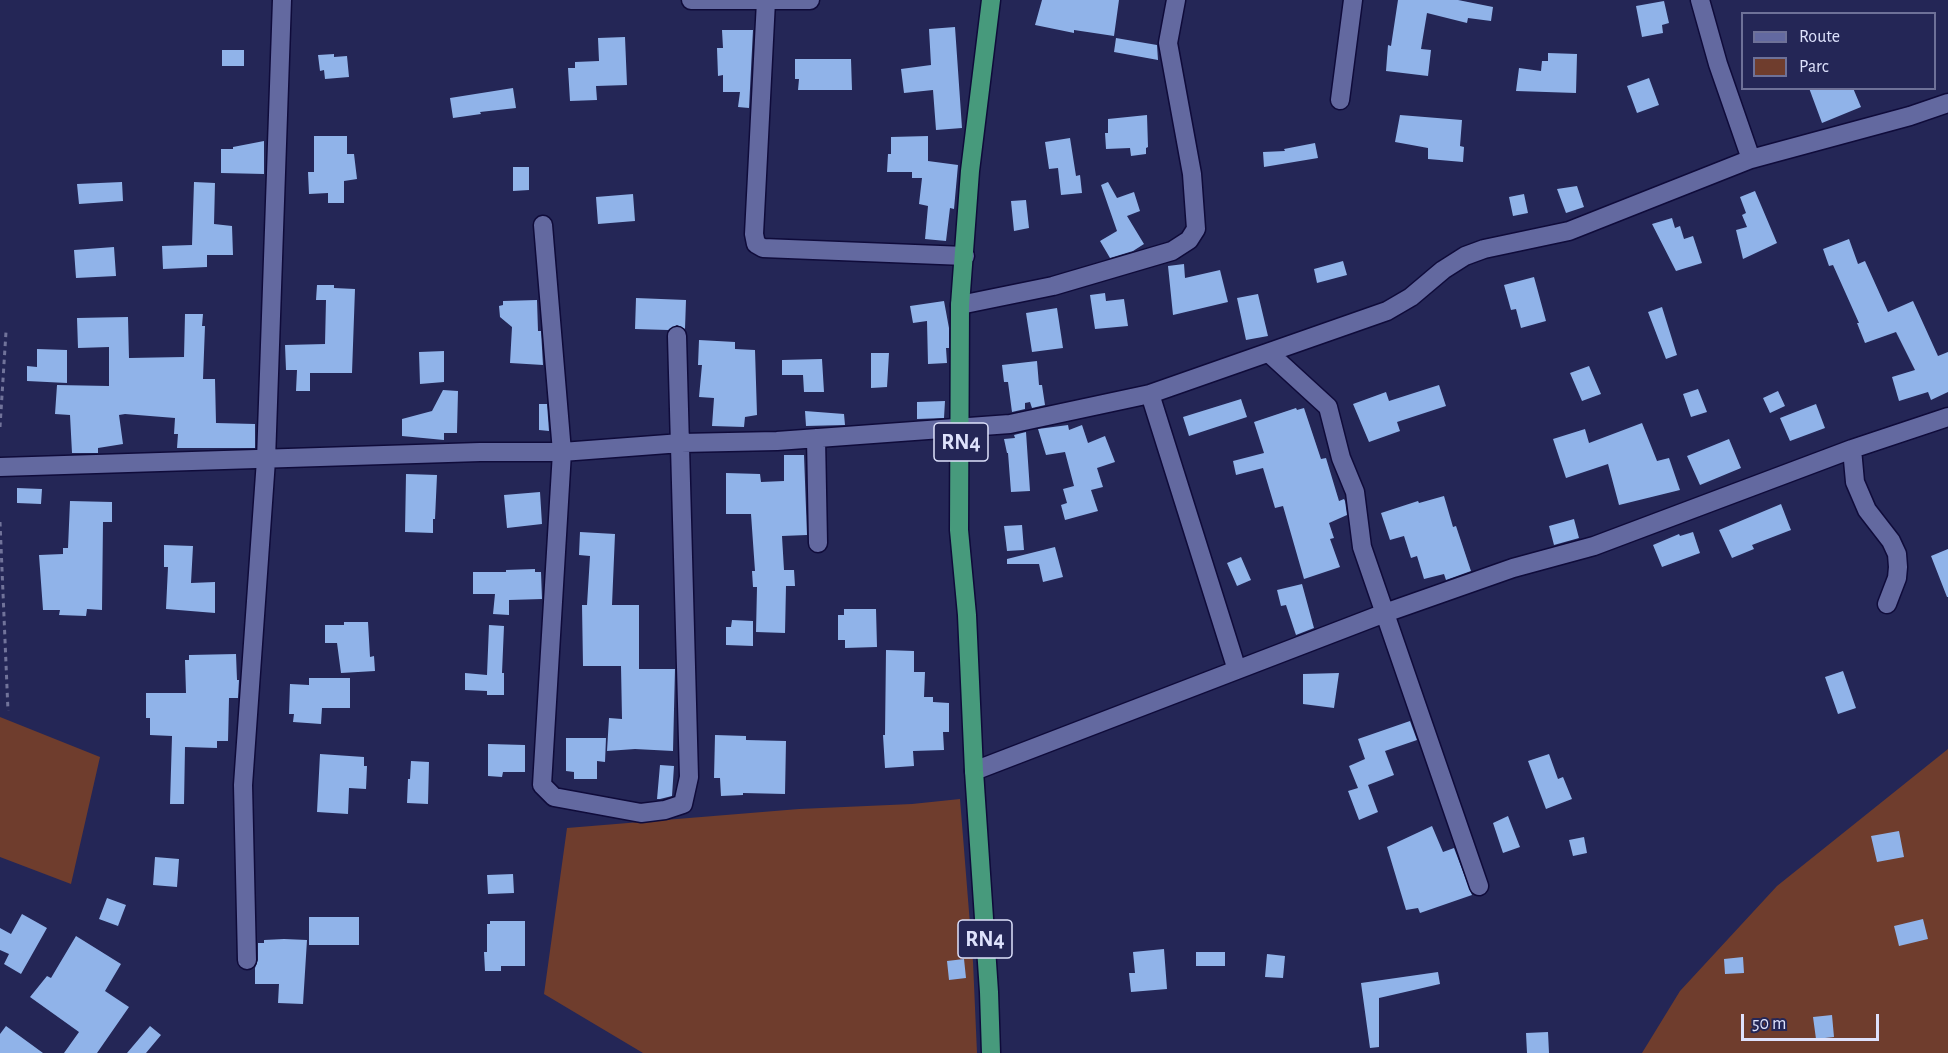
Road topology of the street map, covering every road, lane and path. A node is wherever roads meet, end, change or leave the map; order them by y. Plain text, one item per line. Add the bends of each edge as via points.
1 (282, 0) edge
2 (691, 0) edge
3 (810, 0) edge
4 (991, 0) edge
5 (1176, 0) edge
6 (1353, 0) edge
7 (1700, 0) edge
8 (766, 1) edge
9 (790, 1) edge
10 (1340, 100) dead end
11 (1948, 103) edge
12 (1751, 159) junction
13 (543, 225) dead end
14 (965, 256) junction
15 (960, 305) junction
16 (6, 332) dead end
17 (678, 336) dead end
18 (1269, 353) junction
19 (1150, 394) junction
20 (1948, 417) edge
21 (0, 427) edge
22 (961, 427) junction
23 (816, 438) junction
24 (681, 443) junction
25 (1852, 449) junction
26 (562, 452) junction
27 (266, 459) junction
28 (0, 466) edge
29 (0, 522) edge
30 (818, 543) dead end
31 (1887, 604) dead end
32 (1385, 613) junction
33 (1237, 670) junction
34 (9, 711) dead end
35 (974, 771) junction
36 (1479, 886) dead end
37 (247, 960) dead end
38 (991, 1053) edge

1 - 27 street
2 - 8 street
3 - 9 street
4 - 14 highway, RN4 via 970,171
5 - 15 street via 1168,43 1192,174 1196,229 1189,240 1173,251 1076,280
6 - 10 street
7 - 12 street
8 - 9 street
8 - 14 street via 756,244 764,248
11 - 12 street
12 - 18 street via 1569,231 1465,256 1387,310
13 - 26 street
14 - 15 highway, RN4
15 - 22 highway, RN4
16 - 21 path
17 - 24 street
18 - 19 street
18 - 32 street via 1329,407 1341,458 1355,492 1362,547
19 - 22 street via 1010,424
19 - 33 street
20 - 25 street
22 - 23 street
22 - 35 highway, RN4 via 959,530
23 - 24 street
23 - 30 street
24 - 26 street
24 - 26 street via 689,777 683,804 641,813 554,796 542,785
25 - 31 street via 1855,482 1867,510 1897,554 1897,578
25 - 32 street via 1594,546 1513,568
26 - 27 street
27 - 28 street
27 - 37 street via 243,785
29 - 34 path
32 - 33 street
32 - 36 street
33 - 35 street
35 - 38 highway, RN4

